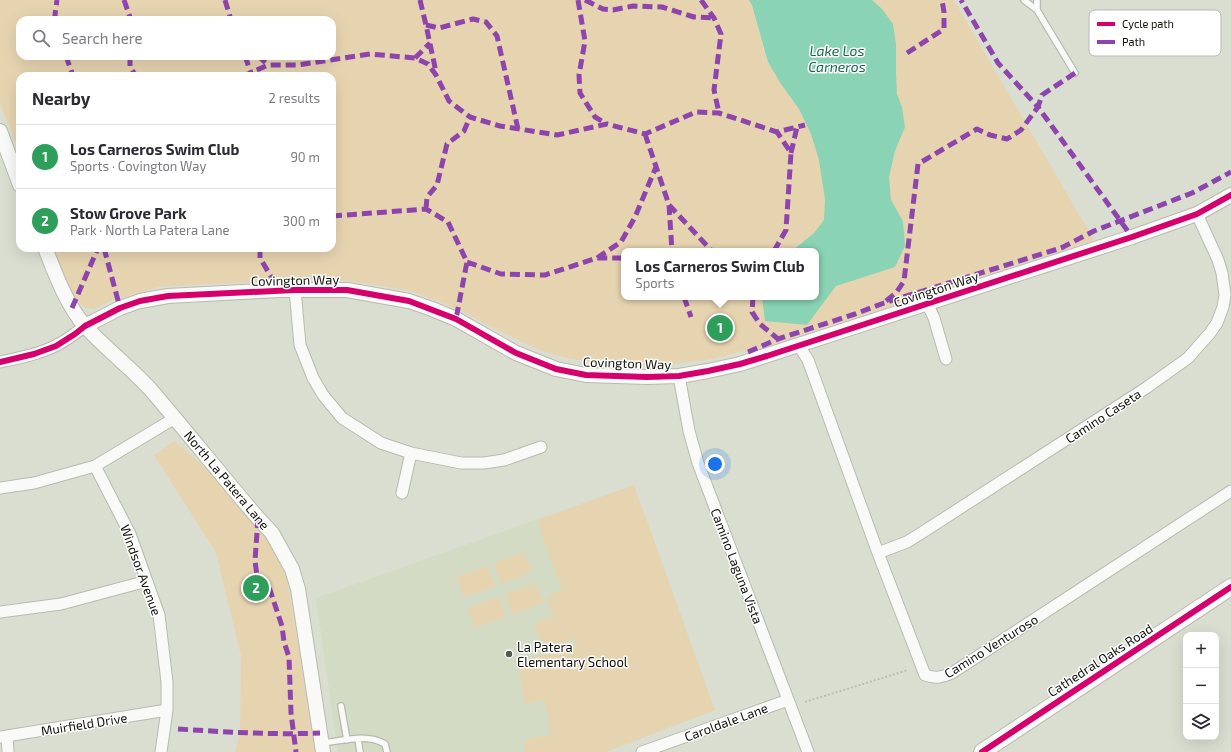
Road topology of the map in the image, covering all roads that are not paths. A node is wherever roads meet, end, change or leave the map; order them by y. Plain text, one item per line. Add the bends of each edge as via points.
1 (1024, 0) edge
2 (1037, 0) edge
3 (1037, 10) junction
4 (1075, 73) dead end
5 (0, 131) edge
6 (16, 174) edge
7 (1231, 195) edge
8 (1197, 214) junction
9 (48, 252) edge
10 (296, 290) junction
11 (927, 303) junction
12 (1227, 308) edge
13 (85, 326) junction
14 (799, 346) junction
15 (946, 359) dead end
16 (0, 362) edge
17 (679, 376) junction
18 (175, 418) junction
19 (541, 447) dead end
20 (411, 453) junction
21 (95, 466) junction
22 (0, 488) edge
23 (1231, 492) edge
24 (402, 493) dead end
25 (878, 553) junction
26 (147, 581) junction
27 (1231, 587) edge
28 (0, 612) edge
29 (788, 700) junction
30 (342, 706) dead end
31 (167, 710) junction
32 (3, 737) edge
33 (358, 739) junction
34 (347, 740) junction
35 (323, 748) edge
36 (661, 749) edge
37 (8, 752) edge
38 (161, 752) edge
39 (360, 752) edge
40 (387, 752) edge
41 (642, 752) edge
42 (808, 752) edge
43 (982, 752) edge

1 - 3 lane
2 - 3 lane
3 - 4 lane
5 - 6 street
7 - 8 street, Covington Way
8 - 11 street, Covington Way
8 - 12 street, Camino Caseta via 1218,260
9 - 13 street, North La Patera Lane via 72,308
10 - 13 street, Covington Way via 168,296 140,300
10 - 17 street, Covington Way via 347,290 410,301 456,319 516,353 556,369 586,375
10 - 20 street via 300,345 313,378 323,394 342,418 381,444
11 - 14 street, Covington Way
11 - 15 street
12 - 25 street, Camino Caseta via 1188,358 1146,388 907,542
13 - 16 street, Covington Way via 56,346
13 - 18 street, North La Patera Lane via 141,379
14 - 17 street, Covington Way via 740,364
14 - 25 street, Camino Venturoso via 808,360
17 - 29 street, Camino Laguna Vista via 698,463
18 - 21 street
18 - 35 street, North La Patera Lane via 272,533 292,569 298,589
19 - 20 street via 504,460 484,463 461,462
20 - 24 street
21 - 22 street via 34,483
21 - 26 street, Windsor Avenue via 130,534
23 - 25 street, Camino Venturoso via 933,683 925,675
26 - 28 street via 61,604
26 - 31 street, Windsor Avenue via 159,616 167,682
27 - 43 main road, Cathedral Oaks Road
29 - 36 street, Caroldale Lane
29 - 42 street, Camino Laguna Vista
30 - 34 lane
31 - 32 street, Muirfield Drive
31 - 38 street, Windsor Avenue
32 - 37 street
33 - 34 lane
33 - 39 lane
33 - 40 lane via 378,740 385,744
34 - 35 lane
36 - 41 street, Caroldale Lane

